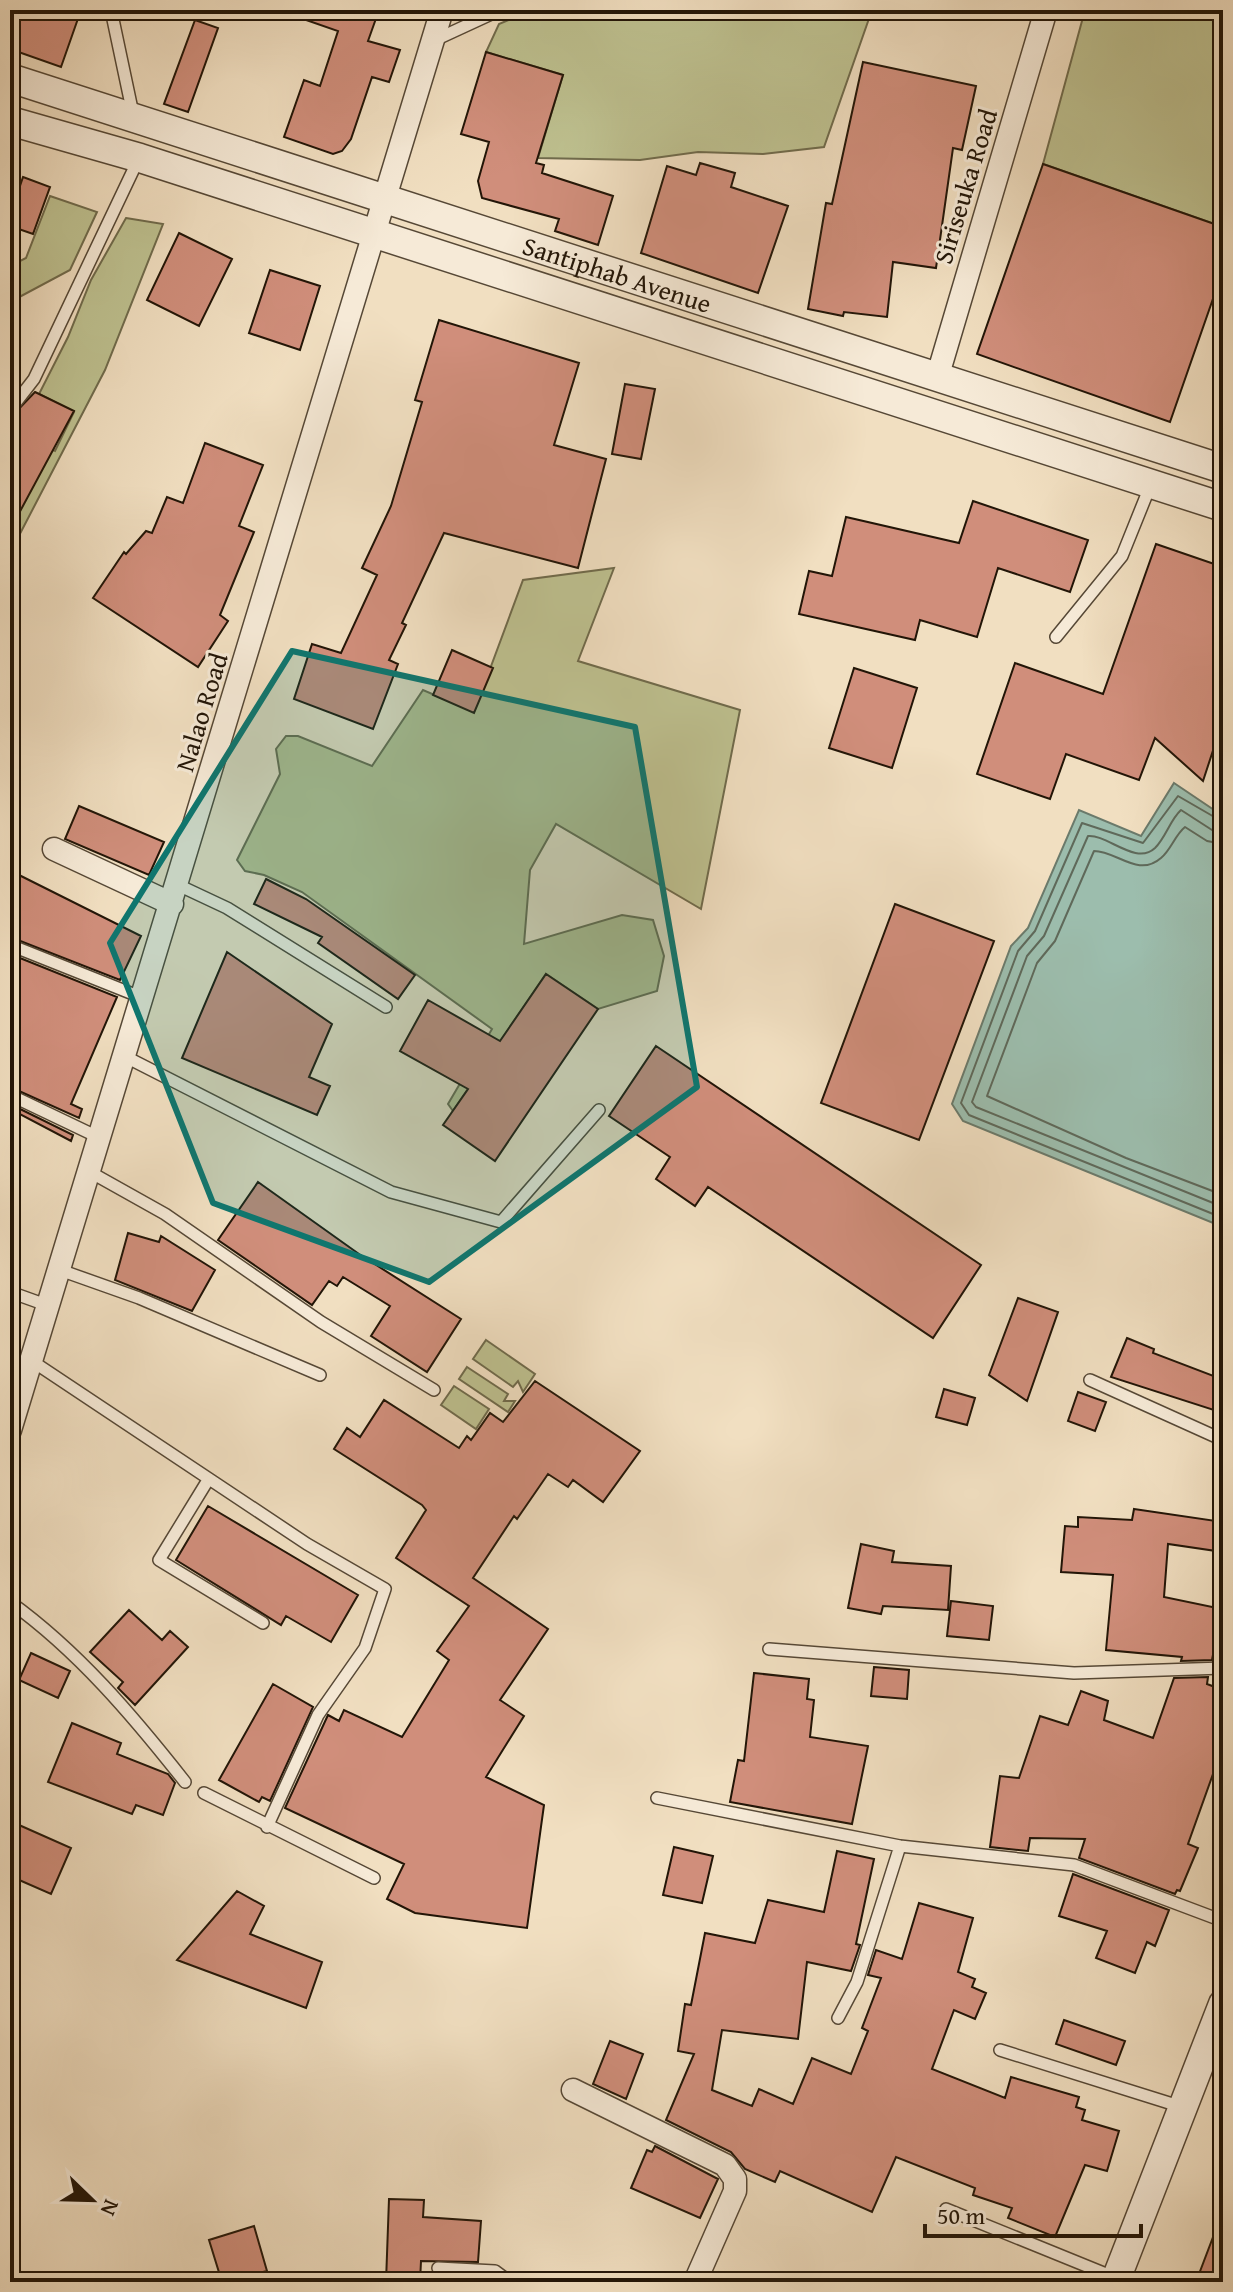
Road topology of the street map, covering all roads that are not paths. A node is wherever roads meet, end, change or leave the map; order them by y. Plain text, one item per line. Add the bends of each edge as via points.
1 (111, 10) edge
2 (442, 10) edge
3 (500, 10) edge
4 (1046, 10) edge
5 (433, 41) junction
6 (10, 78) edge
7 (134, 118) junction
8 (10, 121) edge
9 (140, 158) junction
10 (385, 198) junction
11 (374, 233) junction
12 (937, 378) junction
13 (10, 410) edge
14 (1223, 469) edge
15 (1152, 484) junction
16 (1223, 507) edge
17 (1056, 637) dead end
18 (54, 849) dead end
19 (175, 894) junction
20 (10, 945) edge
21 (143, 998) junction
22 (386, 1007) dead end
23 (126, 1057) junction
24 (10, 1095) edge
25 (599, 1110) dead end
26 (101, 1138) junction
27 (90, 1172) junction
28 (60, 1270) junction
29 (10, 1292) edge
30 (49, 1306) junction
31 (32, 1361) junction
32 (320, 1375) dead end
33 (1090, 1380) dead end
34 (434, 1390) dead end
35 (10, 1430) edge
36 (1223, 1440) edge
37 (208, 1480) junction
38 (10, 1602) edge
39 (263, 1623) dead end
40 (769, 1649) dead end
41 (1223, 1668) edge
42 (185, 1782) dead end
43 (204, 1793) dead end
44 (657, 1798) dead end
45 (267, 1827) junction
46 (900, 1846) junction
47 (374, 1878) dead end
48 (1223, 1921) edge
49 (1221, 2013) edge
50 (838, 2018) dead end
51 (1000, 2050) dead end
52 (573, 2090) dead end
53 (1183, 2107) junction
54 (946, 2209) dead end
55 (438, 2268) dead end
56 (1116, 2280) edge
57 (510, 2282) edge
58 (695, 2282) edge

1 - 7 lane
2 - 5 street, Nalao Road
3 - 5 lane
4 - 12 street, Siriseuka Road
5 - 10 street, Nalao Road
6 - 7 street, Santiphab Avenue
7 - 10 street, Santiphab Avenue
8 - 9 street, Santiphab Avenue
9 - 11 street, Santiphab Avenue
9 - 13 lane via 34,379
10 - 11 street, Nalao Road
10 - 12 street, Santiphab Avenue
11 - 15 street, Santiphab Avenue
11 - 19 street, Nalao Road
12 - 14 street, Santiphab Avenue
15 - 16 street, Santiphab Avenue
15 - 17 lane via 1122,556
18 - 19 street
19 - 21 street, Nalao Road
19 - 22 lane via 227,908
20 - 21 lane
21 - 23 street, Nalao Road
23 - 25 lane via 391,1192 501,1222
23 - 26 street, Nalao Road
24 - 26 lane
26 - 27 street, Nalao Road
27 - 28 street, Nalao Road
27 - 34 lane via 165,1214 321,1322
28 - 30 street, Nalao Road
28 - 32 lane
29 - 30 lane
30 - 31 street, Nalao Road
31 - 35 street, Nalao Road
31 - 37 lane
33 - 36 lane
37 - 39 lane via 159,1560
37 - 45 lane via 385,1589 365,1648 318,1715
38 - 42 lane via 46,1627 136,1719
40 - 41 lane via 1074,1673
43 - 45 lane
44 - 46 lane
45 - 47 lane
46 - 48 lane via 1074,1865
46 - 50 lane via 857,1982
49 - 53 street
51 - 53 lane
52 - 58 street via 725,2165 735,2179 735,2191
53 - 56 street
54 - 56 lane
55 - 57 lane via 495,2271

